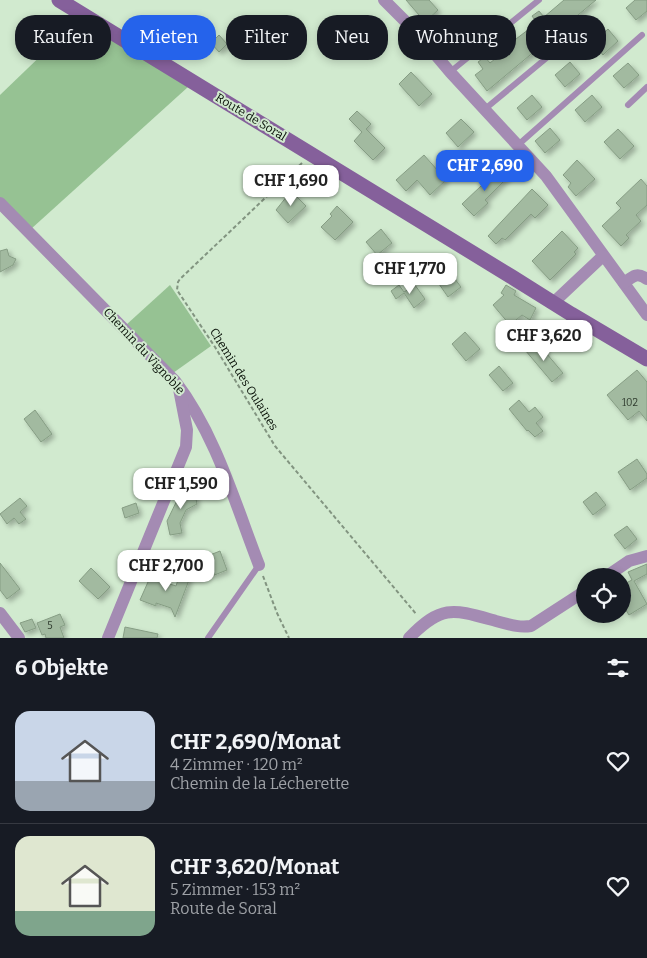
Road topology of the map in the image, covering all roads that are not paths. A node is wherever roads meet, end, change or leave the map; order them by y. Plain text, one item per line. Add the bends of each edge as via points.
1 (59, 0) edge
2 (384, 0) edge
3 (539, 0) edge
4 (642, 35) dead end
5 (544, 60) edge
6 (450, 72) junction
7 (647, 87) edge
8 (628, 104) dead end
9 (486, 109) junction
10 (518, 145) junction
11 (0, 203) edge
12 (603, 256) junction
13 (647, 278) edge
14 (624, 283) junction
15 (553, 303) junction
16 (647, 315) edge
17 (647, 359) edge
18 (178, 385) junction
19 (647, 556) edge
20 (259, 565) joint
21 (618, 568) edge
22 (576, 597) edge
23 (0, 613) edge
24 (19, 638) edge
25 (108, 638) edge
26 (208, 638) edge
27 (409, 638) edge

1 - 15 street, Route de Soral
2 - 6 street
3 - 6 lane
4 - 10 lane
5 - 9 lane
6 - 9 street
7 - 8 lane
9 - 10 street
10 - 12 street via 546,176
11 - 18 street, Chemin du Vignoble
12 - 14 street
12 - 15 street
13 - 14 street via 635,275
14 - 16 street
15 - 17 street, Route de Soral
18 - 20 street, Chemin du Vignoble via 206,430
18 - 25 street via 187,430 186,447
19 - 21 street
20 - 26 lane
22 - 27 street via 531,626 512,626 453,611 430,618
23 - 24 street

